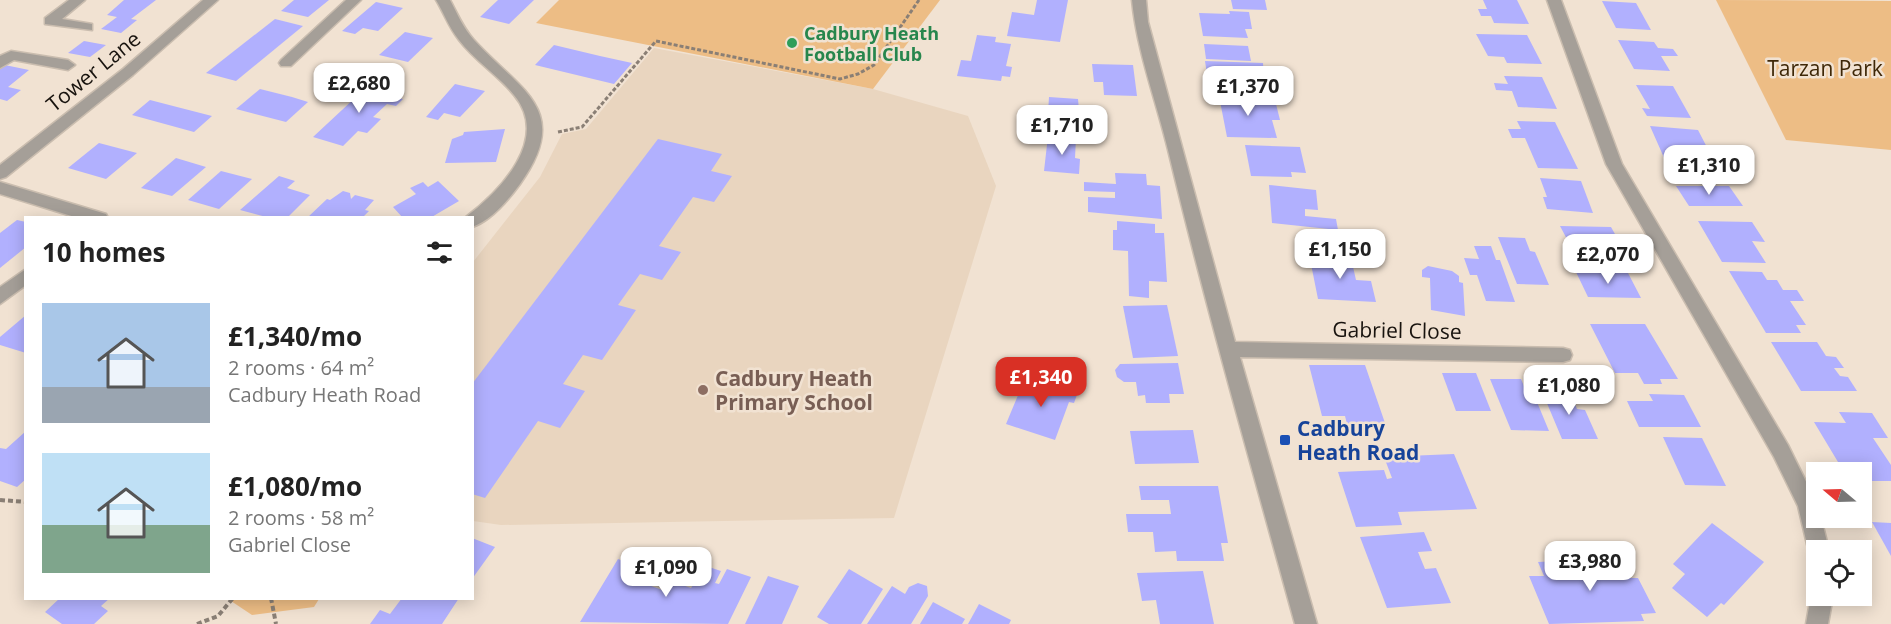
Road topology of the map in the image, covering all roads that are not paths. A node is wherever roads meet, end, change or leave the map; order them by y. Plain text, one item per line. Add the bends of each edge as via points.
1 (78, 0) edge
2 (211, 0) edge
3 (354, 0) edge
4 (443, 0) edge
5 (1139, 0) edge
6 (1554, 0) edge
7 (87, 27) dead end
8 (0, 63) edge
9 (286, 63) dead end
10 (68, 65) dead end
11 (0, 173) edge
12 (0, 188) edge
13 (94, 216) edge
14 (474, 219) edge
15 (24, 278) edge
16 (0, 297) edge
17 (1230, 349) junction
18 (1563, 355) dead end
19 (1816, 540) edge
20 (1820, 606) edge
21 (1306, 624) edge
22 (1817, 624) edge

1 - 7 street via 50,21
2 - 11 street, Tower Lane via 128,72
3 - 9 street
4 - 14 street via 464,37 531,109 533,137 526,162 507,191
5 - 17 street via 1203,260
6 - 19 street via 1614,164 1781,451 1808,506
8 - 10 street via 11,54
12 - 13 street
15 - 16 street
17 - 18 street, Gabriel Close
17 - 21 street
20 - 22 street

